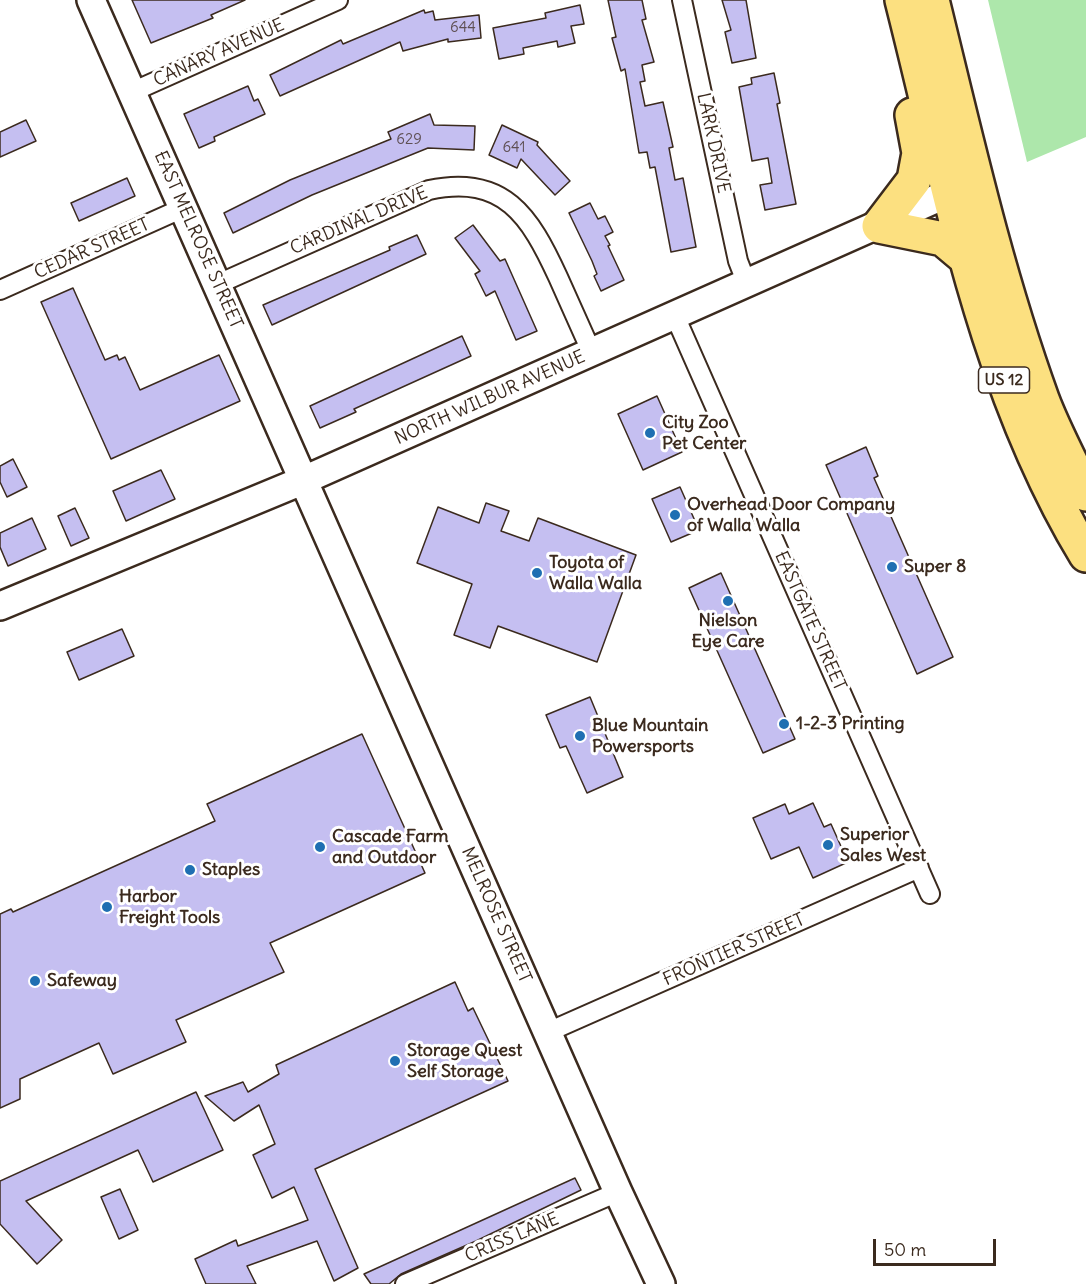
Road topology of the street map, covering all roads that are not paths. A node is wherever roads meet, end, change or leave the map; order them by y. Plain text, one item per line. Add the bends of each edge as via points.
1 (91, 0) edge
2 (338, 0) edge
3 (682, 0) edge
4 (892, 0) edge
5 (902, 0) edge
6 (932, 0) edge
7 (132, 92) junction
8 (964, 187) junction
9 (183, 208) junction
10 (879, 226) junction
11 (968, 260) junction
12 (218, 284) junction
13 (747, 284) junction
14 (0, 290) edge
15 (675, 316) junction
16 (592, 353) junction
17 (304, 480) junction
18 (1086, 494) edge
19 (1086, 555) edge
20 (0, 606) edge
21 (919, 868) junction
22 (930, 894) dead end
23 (548, 1032) junction
24 (618, 1192) junction
25 (405, 1284) edge
26 (662, 1284) edge

1 - 7 main road, EAST MELROSE STREET
2 - 7 street, CANARY AVENUE
3 - 13 street, LARK DRIVE via 738,261
4 - 10 highway via 919,153 914,180
5 - 8 highway, US 12
6 - 8 highway, US 12
7 - 9 main road, EAST MELROSE STREET
8 - 10 main road, NORTH WILBUR AVENUE
8 - 11 highway, US 12
8 - 18 highway, US 12 via 1040,391
9 - 12 main road, EAST MELROSE STREET
9 - 14 street, CEDAR STREET
10 - 11 highway via 943,239
10 - 13 main road, NORTH WILBUR AVENUE
11 - 19 highway, US 12 via 1015,414 1059,511
12 - 16 street, CARDINAL DRIVE via 429,190 447,186 482,188 518,208 531,224
12 - 17 main road, EAST MELROSE STREET
13 - 15 main road, NORTH WILBUR AVENUE
15 - 16 main road, NORTH WILBUR AVENUE
15 - 21 street, EASTGATE STREET
16 - 17 main road, NORTH WILBUR AVENUE
17 - 20 main road, NORTH WILBUR AVENUE
17 - 23 main road, MELROSE STREET
21 - 22 street, EASTGATE STREET
21 - 23 street, FRONTIER STREET
23 - 24 main road, MELROSE STREET
24 - 25 street, CRISS LANE
24 - 26 main road, MELROSE STREET

